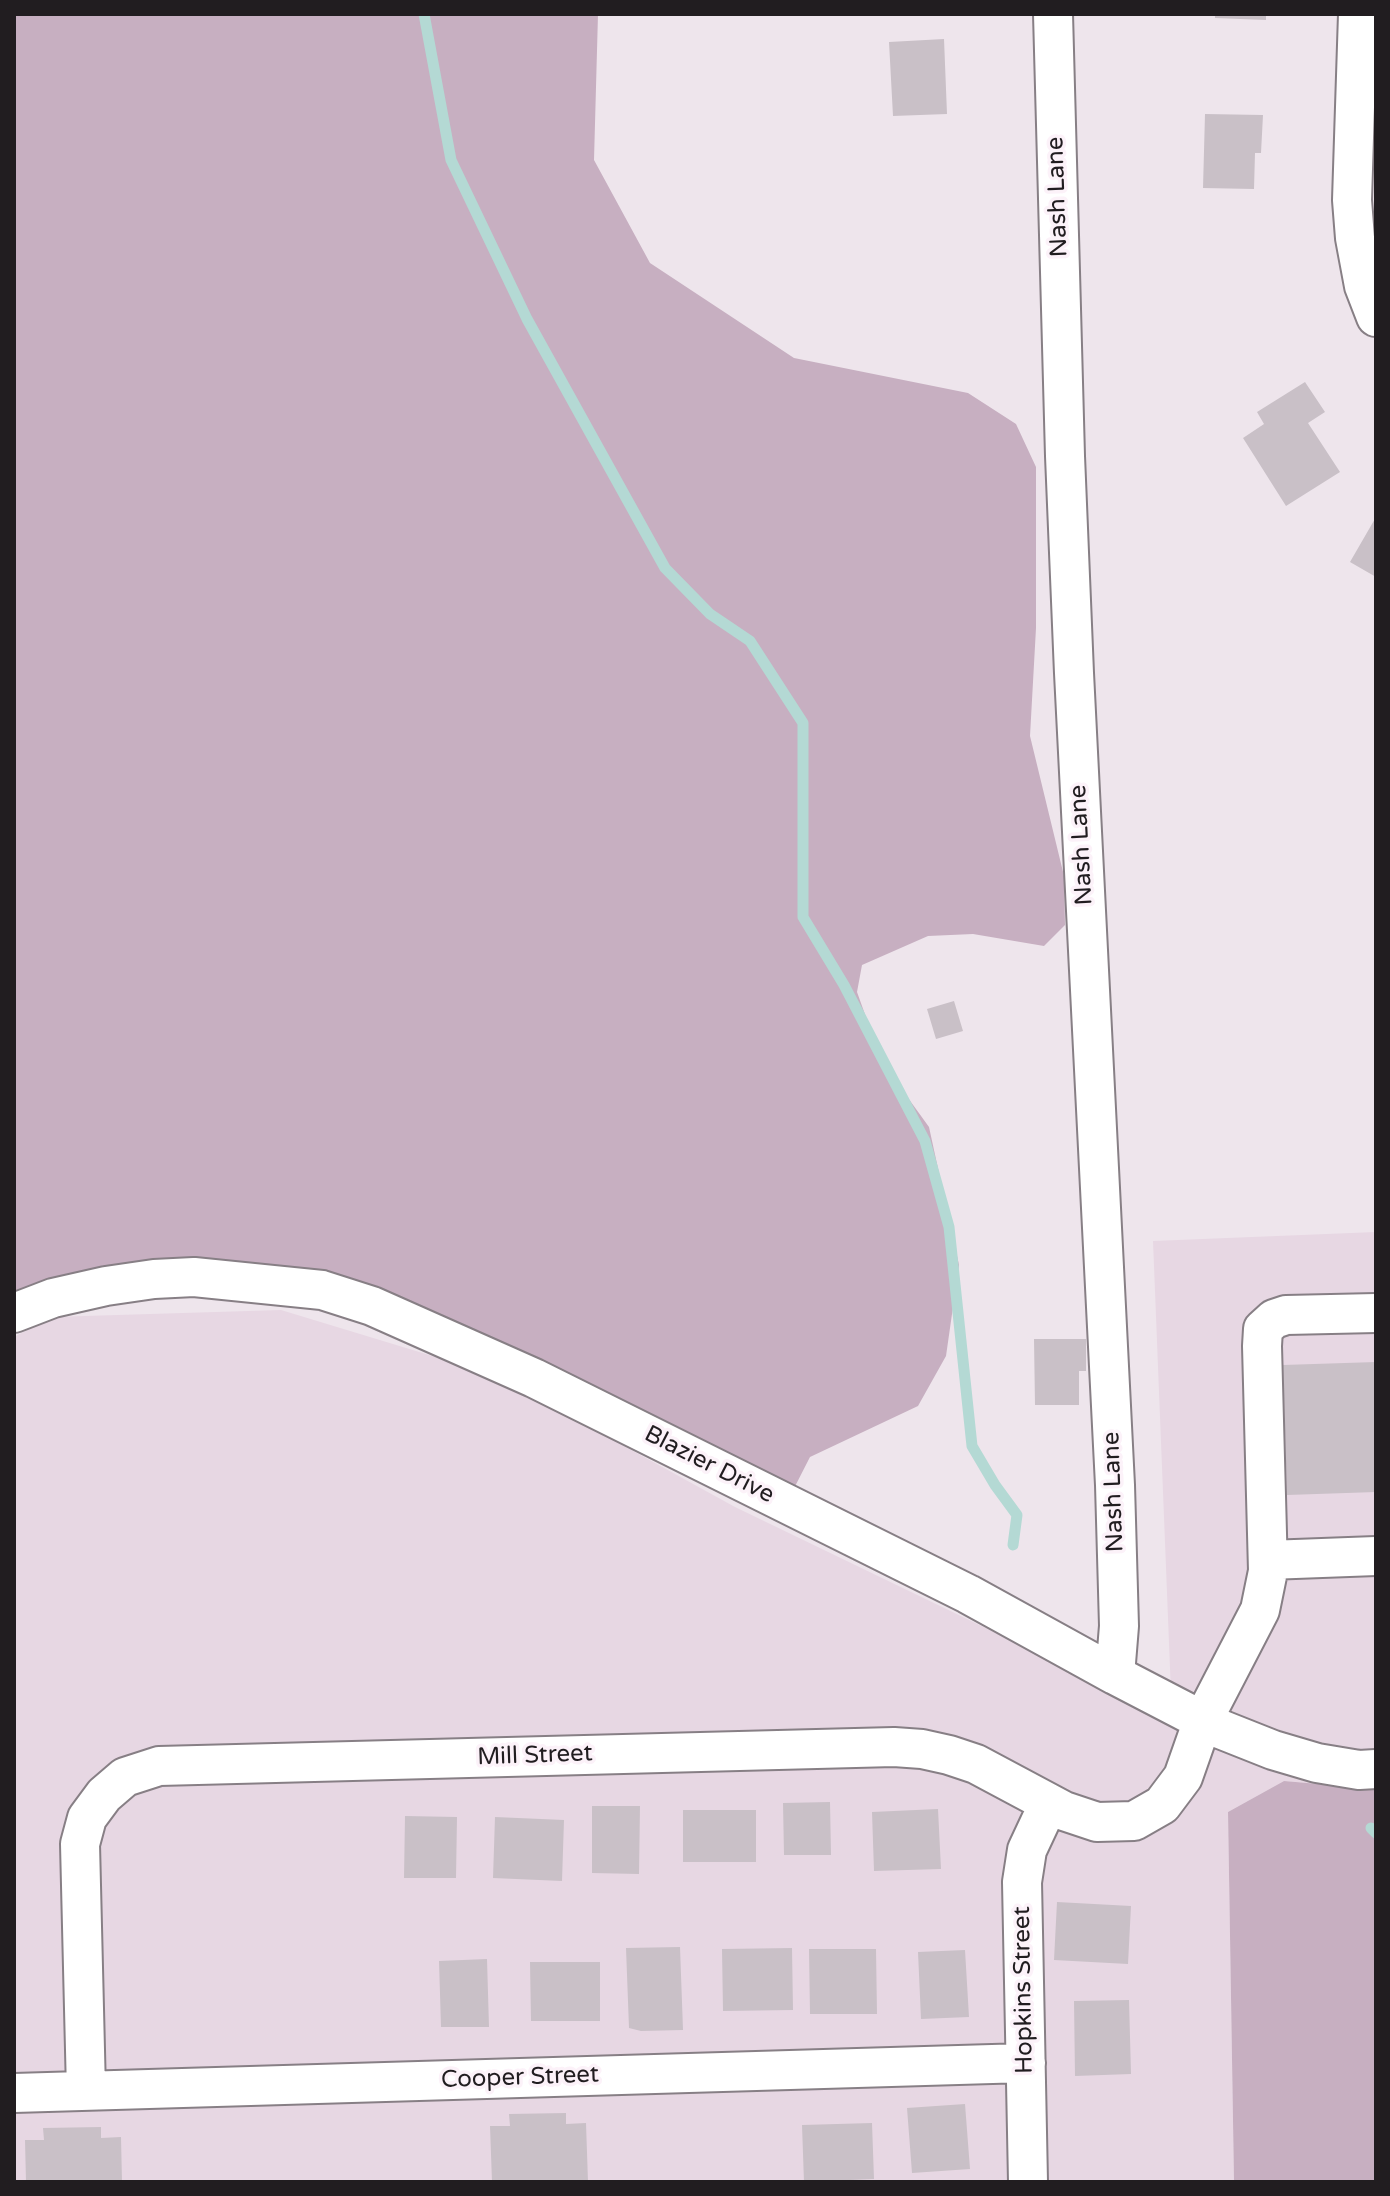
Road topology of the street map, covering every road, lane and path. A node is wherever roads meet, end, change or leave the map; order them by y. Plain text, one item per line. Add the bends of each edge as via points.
1 (1053, 14) edge
2 (1358, 14) edge
3 (1376, 317) edge
4 (14, 1313) edge
5 (1376, 1313) edge
6 (1376, 1556) edge
7 (1268, 1560) junction
8 (1115, 1675) junction
9 (1203, 1720) junction
10 (1376, 1769) edge
11 (1049, 1803) junction
12 (1026, 2063) junction
13 (86, 2091) junction
14 (14, 2093) edge
15 (1028, 2182) edge

1 - 8 street, Nash Lane via 1072,627 1115,1485
2 - 3 street via 1352,200 1364,286
4 - 8 street, Blazier Drive via 106,1286 194,1277 322,1290 372,1306 534,1378 968,1594
5 - 7 street, Mill Street via 1286,1315 1263,1329
6 - 7 street
7 - 9 street, Mill Street via 1260,1610
8 - 9 street, Blazier Drive
9 - 10 street, Blazier Drive via 1317,1763
9 - 11 street, Mill Street via 1183,1777 1162,1805 1134,1821 1097,1822
11 - 12 street, Hopkins Street via 1027,1850 1022,1882
11 - 13 street, Mill Street via 976,1764 894,1747 159,1766 125,1777 104,1795 87,1818 80,1844
12 - 13 street, Cooper Street
12 - 15 street, Hopkins Street
13 - 14 street, Cooper Street

